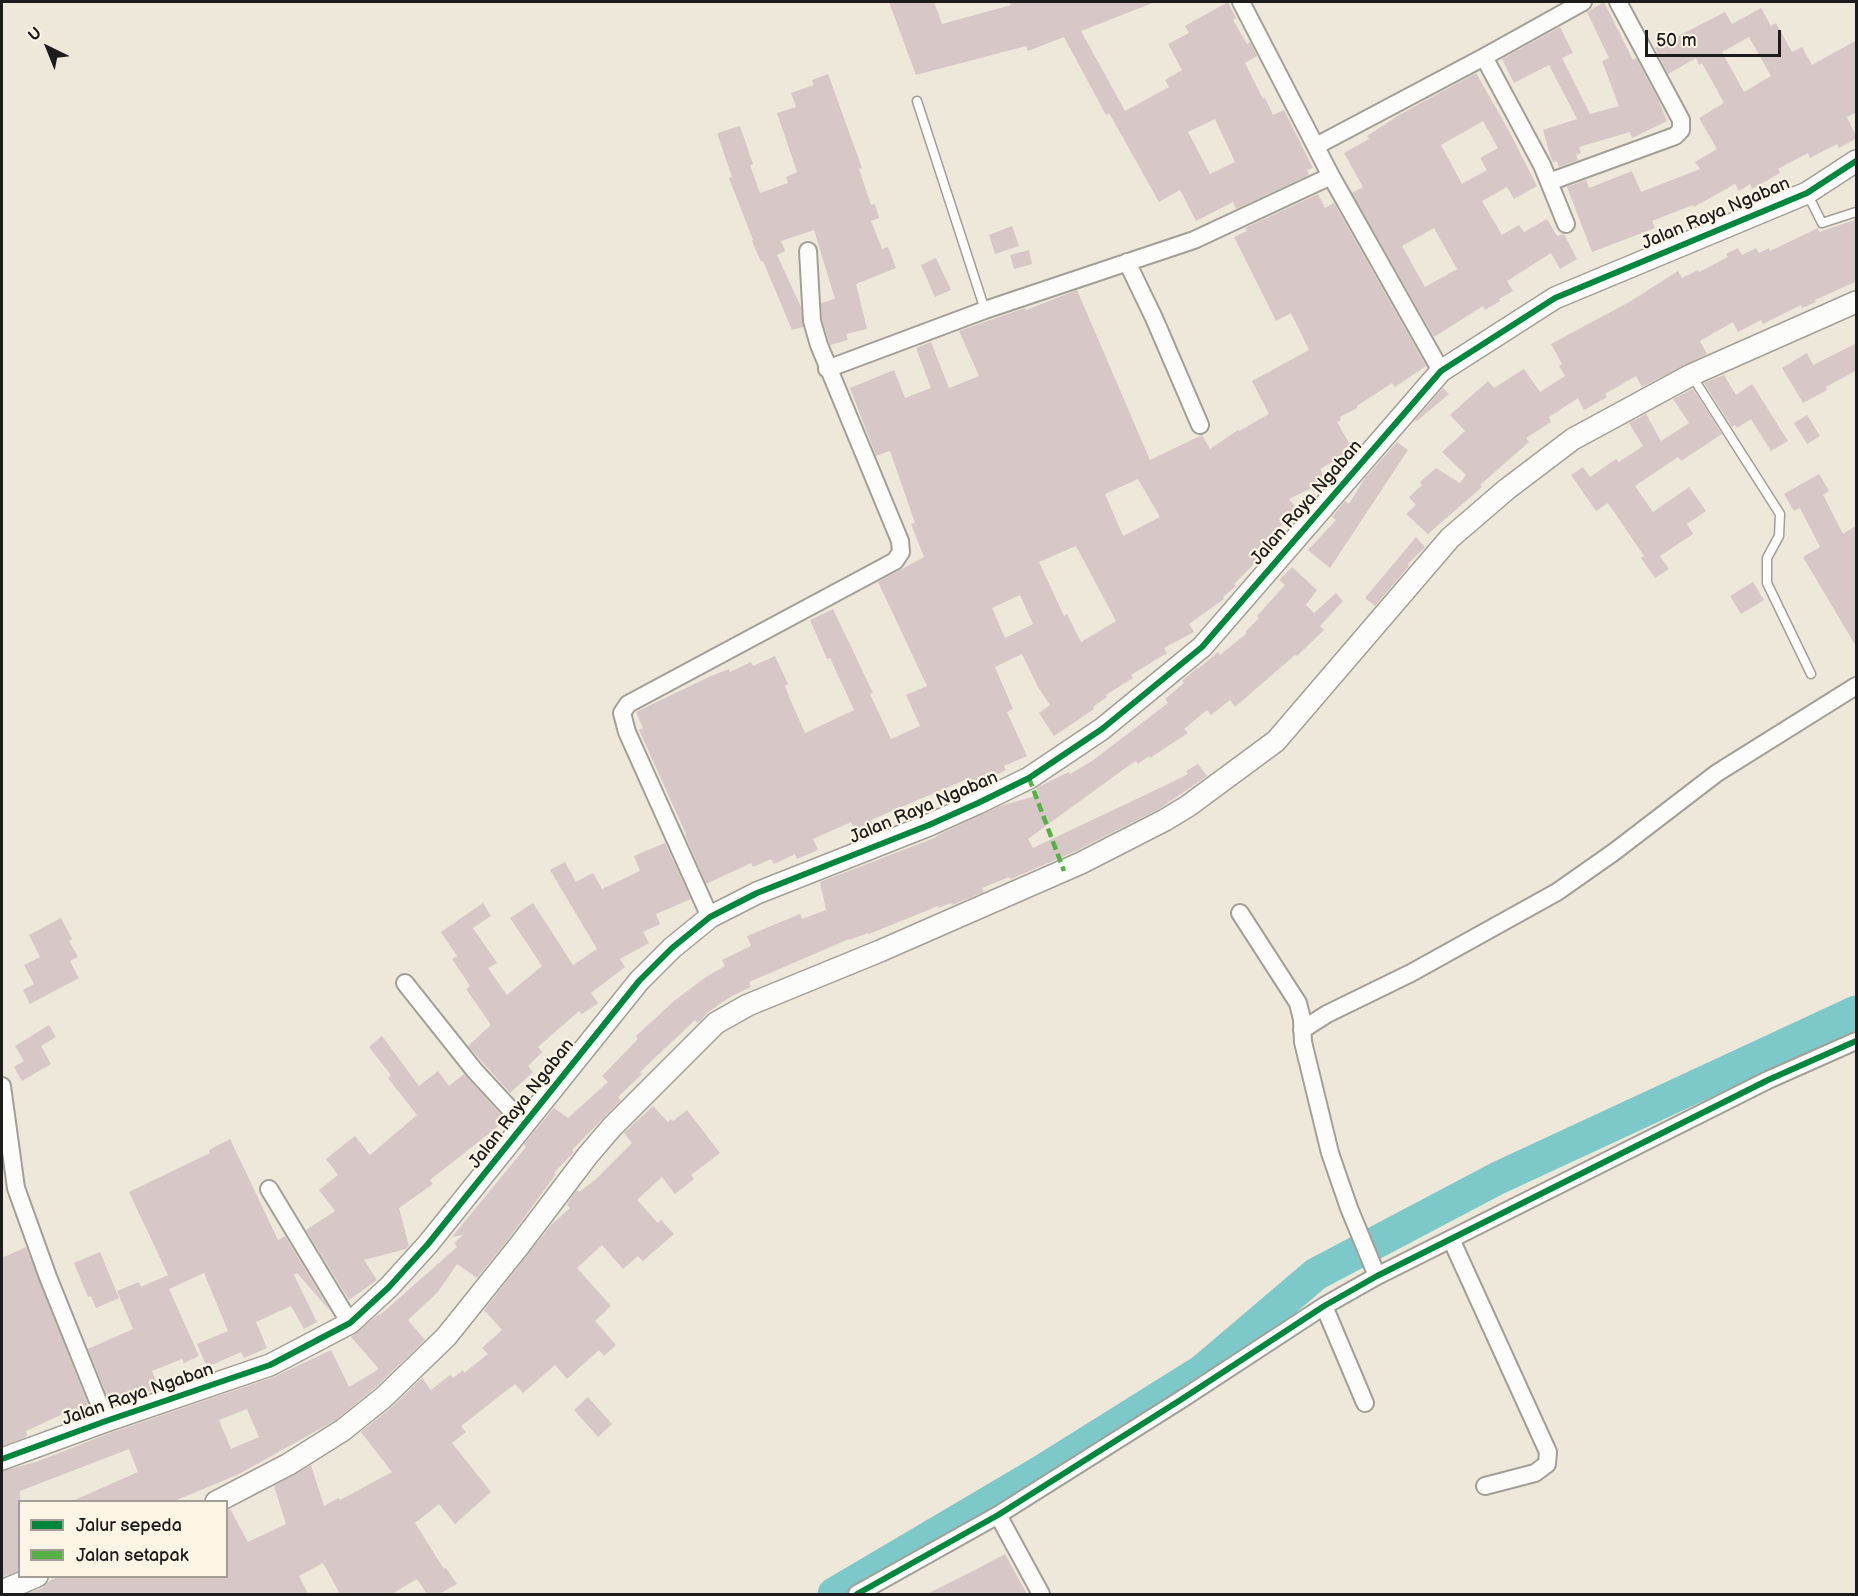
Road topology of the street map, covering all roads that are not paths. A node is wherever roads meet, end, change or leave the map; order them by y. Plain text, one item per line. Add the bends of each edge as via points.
1 (1241, 2) edge
2 (1583, 2) edge
3 (1618, 2) edge
4 (1484, 57) junction
5 (917, 101) dead end
6 (1316, 146) junction
7 (1857, 161) edge
8 (1331, 176) junction
9 (1549, 182) junction
10 (1809, 197) junction
11 (1857, 212) edge
12 (1566, 224) dead end
13 (808, 251) dead end
14 (1127, 262) junction
15 (1857, 302) edge
16 (985, 310) junction
17 (827, 369) junction
18 (1441, 371) junction
19 (1691, 375) junction
20 (1200, 425) dead end
21 (1811, 674) dead end
22 (1857, 686) edge
23 (1240, 913) dead end
24 (710, 917) junction
25 (405, 983) dead end
26 (1302, 1030) junction
27 (1857, 1041) edge
28 (2, 1086) edge
29 (524, 1124) junction
30 (269, 1189) dead end
31 (13, 1193) edge
32 (1451, 1239) junction
33 (1377, 1276) junction
34 (1324, 1306) junction
35 (350, 1323) junction
36 (1365, 1403) dead end
37 (106, 1421) junction
38 (2, 1460) edge
39 (1485, 1486) dead end
40 (220, 1500) edge
41 (998, 1515) junction
42 (32, 1578) edge
43 (2, 1591) edge
44 (856, 1594) edge
45 (1041, 1594) edge

1 - 6 street
2 - 4 street
3 - 9 street via 1681,120 1681,130 1675,136
4 - 6 street
4 - 9 street
5 - 16 lane
6 - 8 street
7 - 10 street, Jalan Raya Ngaban
8 - 14 street via 1194,240
8 - 18 street
9 - 12 street
10 - 11 lane via 1824,224
10 - 18 street, Jalan Raya Ngaban via 1555,298
13 - 17 street via 812,321
14 - 16 street
14 - 20 street
15 - 19 street
16 - 17 street
17 - 24 street via 901,552 895,561 628,704 622,713
18 - 24 street, Jalan Raya Ngaban via 1202,647 1102,729 1029,778 978,803 757,893
19 - 21 lane via 1780,514 1779,536 1767,558 1767,583
19 - 40 street via 1573,439 1507,489 1450,538 1276,741 1188,806 1081,863 748,1005 716,1023 612,1127 446,1337 384,1397 343,1430 289,1464
22 - 26 street via 1717,772 1557,892
23 - 26 street via 1298,1002
24 - 29 street, Jalan Raya Ngaban via 639,981
25 - 29 street via 475,1071
26 - 33 street via 1330,1153
27 - 32 street via 1768,1080
28 - 31 street
29 - 35 street, Jalan Raya Ngaban via 428,1244
30 - 35 street
31 - 37 street
32 - 33 street
32 - 39 street via 1548,1452 1546,1464 1534,1473
33 - 34 street
34 - 36 street
34 - 41 street
35 - 37 street, Jalan Raya Ngaban via 270,1365
37 - 38 street, Jalan Raya Ngaban
41 - 44 street
41 - 45 street
42 - 43 street

